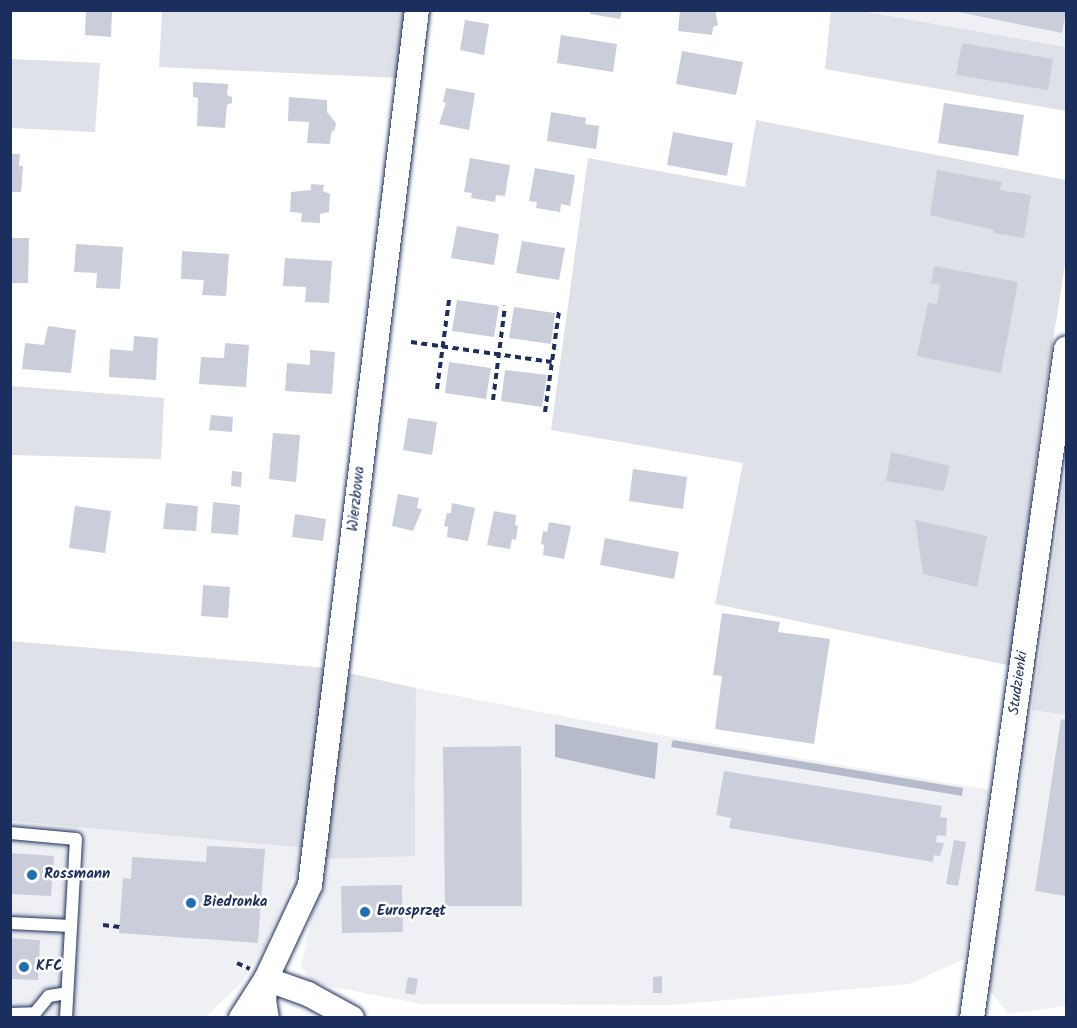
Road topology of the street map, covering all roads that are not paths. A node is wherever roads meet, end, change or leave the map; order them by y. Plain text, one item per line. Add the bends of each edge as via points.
1 (417, 10) edge
2 (1066, 349) edge
3 (10, 833) edge
4 (10, 923) edge
5 (71, 926) junction
6 (259, 975) junction
7 (67, 993) junction
8 (10, 1014) edge
9 (66, 1017) edge
10 (241, 1017) edge
11 (267, 1017) edge
12 (352, 1017) edge
13 (972, 1017) edge

1 - 6 street, Wierzbowa via 310,885
2 - 13 street, Studzienki
3 - 5 lane via 76,839
4 - 5 lane
5 - 7 lane
6 - 10 street, Wierzbowa
6 - 11 street, Wierzbowa
6 - 12 street
7 - 8 lane via 49,996 35,1013
7 - 9 lane

